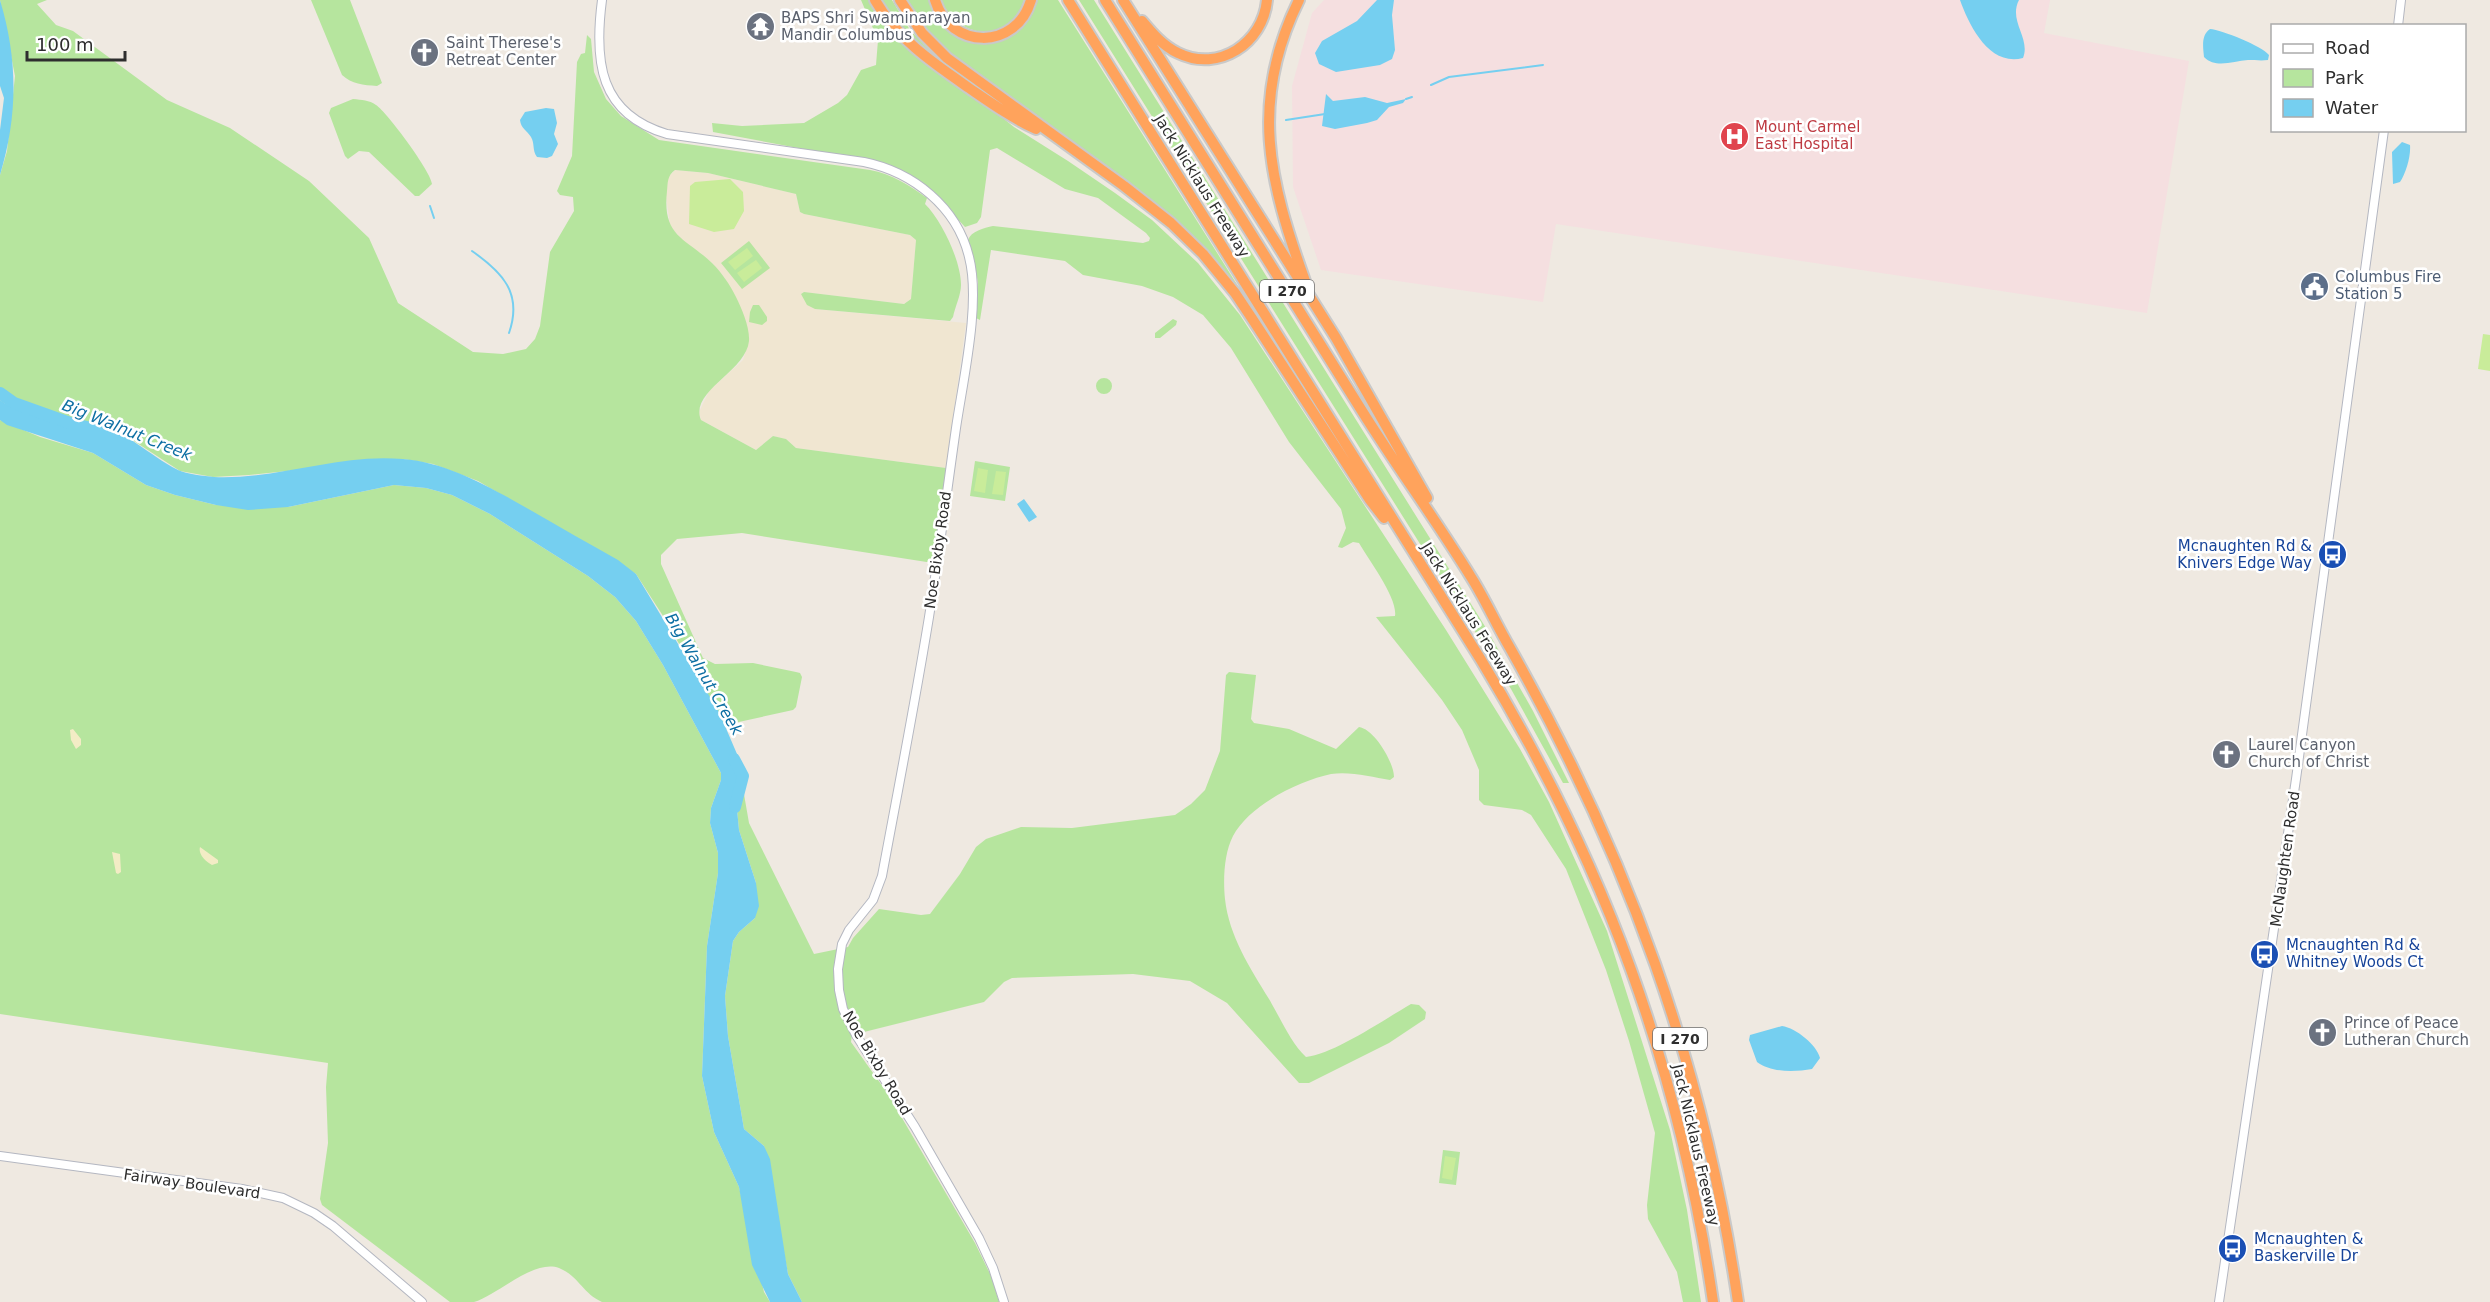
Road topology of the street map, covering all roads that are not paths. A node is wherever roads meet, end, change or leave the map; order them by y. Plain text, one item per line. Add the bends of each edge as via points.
1 (602, 0) edge
2 (875, 0) edge
3 (900, 0) edge
4 (935, 0) edge
5 (1031, 0) edge
6 (1068, 0) edge
7 (1105, 0) edge
8 (1124, 0) edge
9 (1267, 0) edge
10 (1299, 0) edge
11 (2401, 0) edge
12 (2398, 24) edge
13 (2384, 132) edge
14 (1062, 142) junction
15 (1311, 298) junction
16 (1413, 553) junction
17 (1473, 579) junction
18 (0, 1156) edge
19 (422, 1302) edge
20 (1004, 1302) edge
21 (1713, 1302) edge
22 (1737, 1302) edge
23 (2219, 1302) edge

1 - 20 street, Noe Bixby Road via 598,43 603,76 616,103 640,124 666,135 864,162 896,172 941,205 958,230 969,257 973,306 928,619 884,866 873,900 842,944 838,982 849,1023 979,1238
2 - 14 highway via 898,33 915,49 1014,119
3 - 14 highway via 922,33 947,58
4 - 5 highway via 939,13 956,30 986,39 1018,24
6 - 16 highway, Jack Nicklaus Freeway / I 270
7 - 17 highway, Jack Nicklaus Freeway / I 270 via 1379,437
8 - 9 highway via 1159,40 1177,52 1201,59 1228,55 1247,43 1261,25
8 - 15 highway
10 - 15 highway via 1275,67 1269,103 1269,145 1279,205
11 - 12 street
13 - 23 street, McNaughten Road via 2296,779
14 - 16 highway via 1159,212 1203,254 1235,293 1370,500
15 - 17 highway
16 - 21 highway, Jack Nicklaus Freeway / I 270 via 1520,724 1606,902 1669,1087 1694,1194
17 - 22 highway, Jack Nicklaus Freeway / I 270 via 1569,757 1645,934 1706,1128
18 - 19 street, Fairway Boulevard via 283,1198 327,1222

